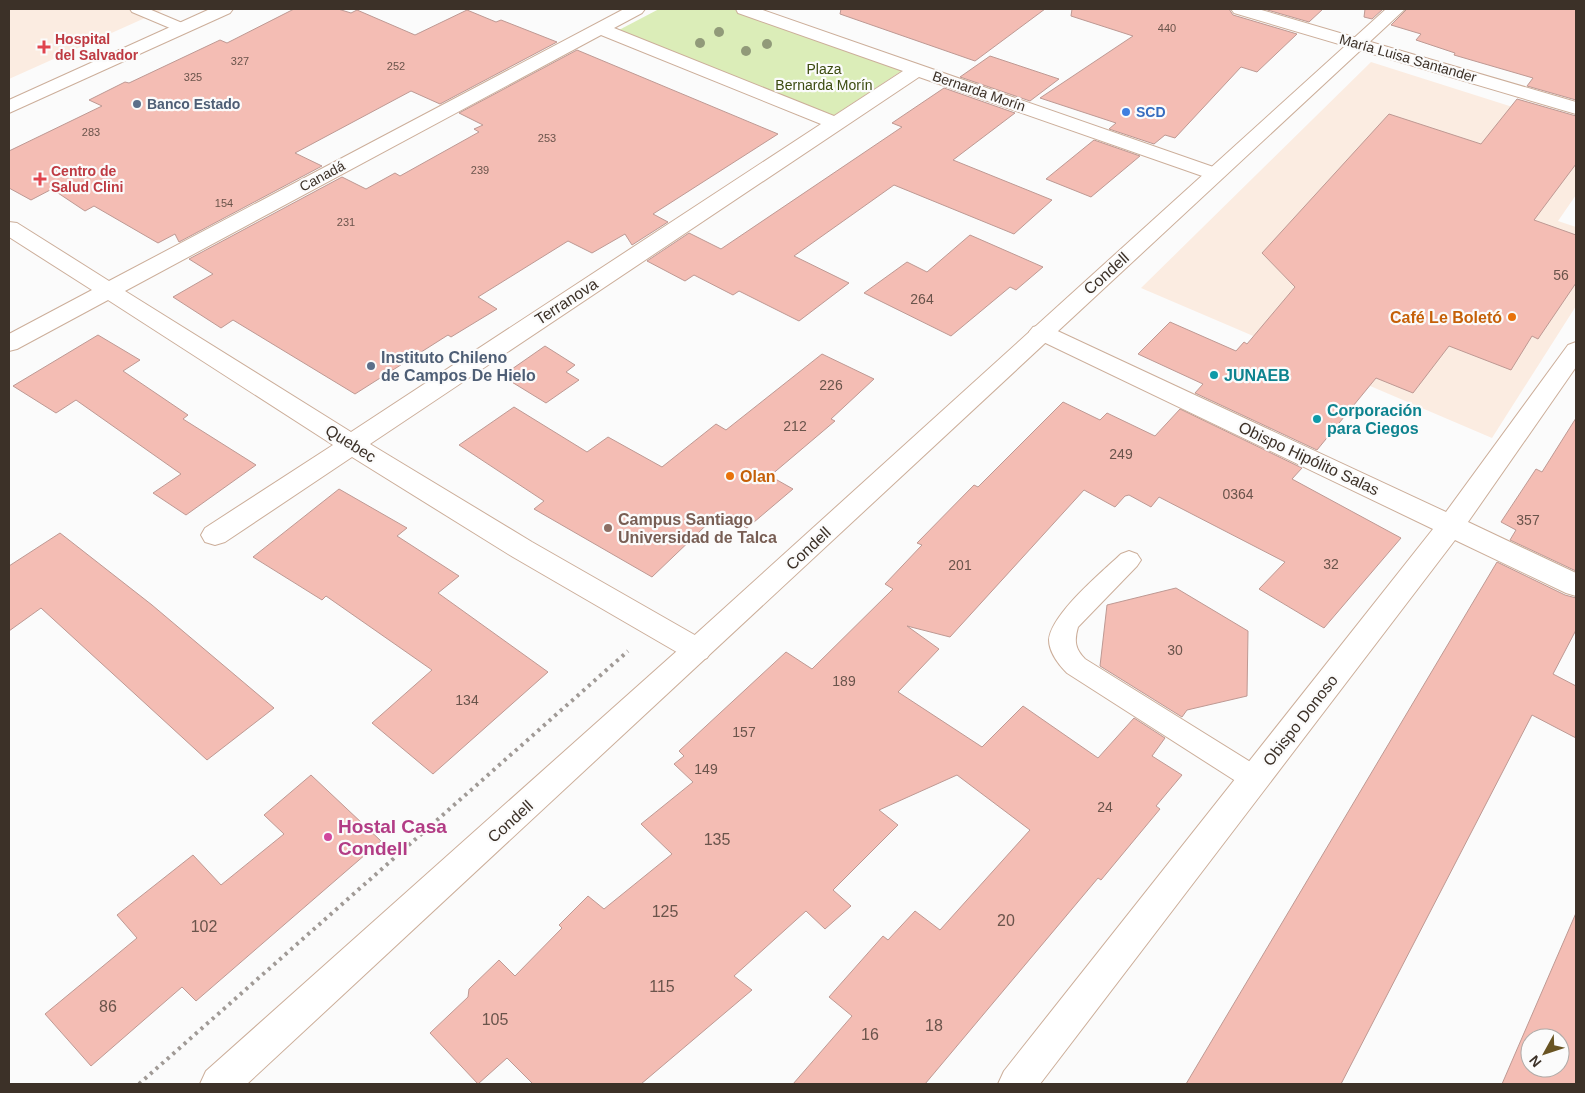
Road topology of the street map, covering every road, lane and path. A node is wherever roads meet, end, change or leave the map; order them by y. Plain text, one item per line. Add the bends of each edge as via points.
1 (224, 9) edge
2 (636, 9) edge
3 (744, 9) edge
4 (1240, 9) edge
5 (1396, 9) edge
6 (144, 12) edge
7 (182, 28) junction
8 (599, 28) junction
9 (1358, 43) junction
10 (918, 69) junction
11 (9, 107) edge
12 (1576, 108) edge
13 (835, 123) junction
14 (1215, 174) junction
15 (9, 228) edge
16 (107, 290) junction
17 (1041, 332) junction
18 (9, 344) edge
19 (1576, 350) edge
20 (351, 444) junction
21 (1451, 526) junction
22 (215, 535) dead end
23 (1129, 560) dead end
24 (1576, 585) edge
25 (633, 647) dead end
26 (697, 650) junction
27 (1255, 779) junction
28 (1025, 1080) edge
29 (139, 1084) edge
30 (219, 1084) edge

1 - 7 street
2 - 8 street, Canadá
3 - 10 street, Bernarda Morín
4 - 9 street, María Luisa Santander
5 - 9 street, Condell
6 - 7 lane
7 - 11 street
8 - 13 street
8 - 16 street, Canadá
9 - 12 street, María Luisa Santander
9 - 14 street, Condell
10 - 13 street, Terranova
10 - 14 street, Bernarda Morín
13 - 20 street, Terranova
14 - 17 street, Condell
15 - 16 street, Quebec
16 - 18 street, Canadá
16 - 20 street, Quebec
17 - 21 street, Obispo Hipólito Salas
17 - 26 street, Condell
19 - 21 street, Obispo Donoso
20 - 22 street, Terranova
20 - 26 street, Quebec
21 - 24 street, Obispo Hipólito Salas
21 - 27 street, Obispo Donoso
23 - 27 lane via 1067,623 1062,640 1067,657 1076,666
25 - 29 path
26 - 30 street, Condell
27 - 28 street, Obispo Donoso

